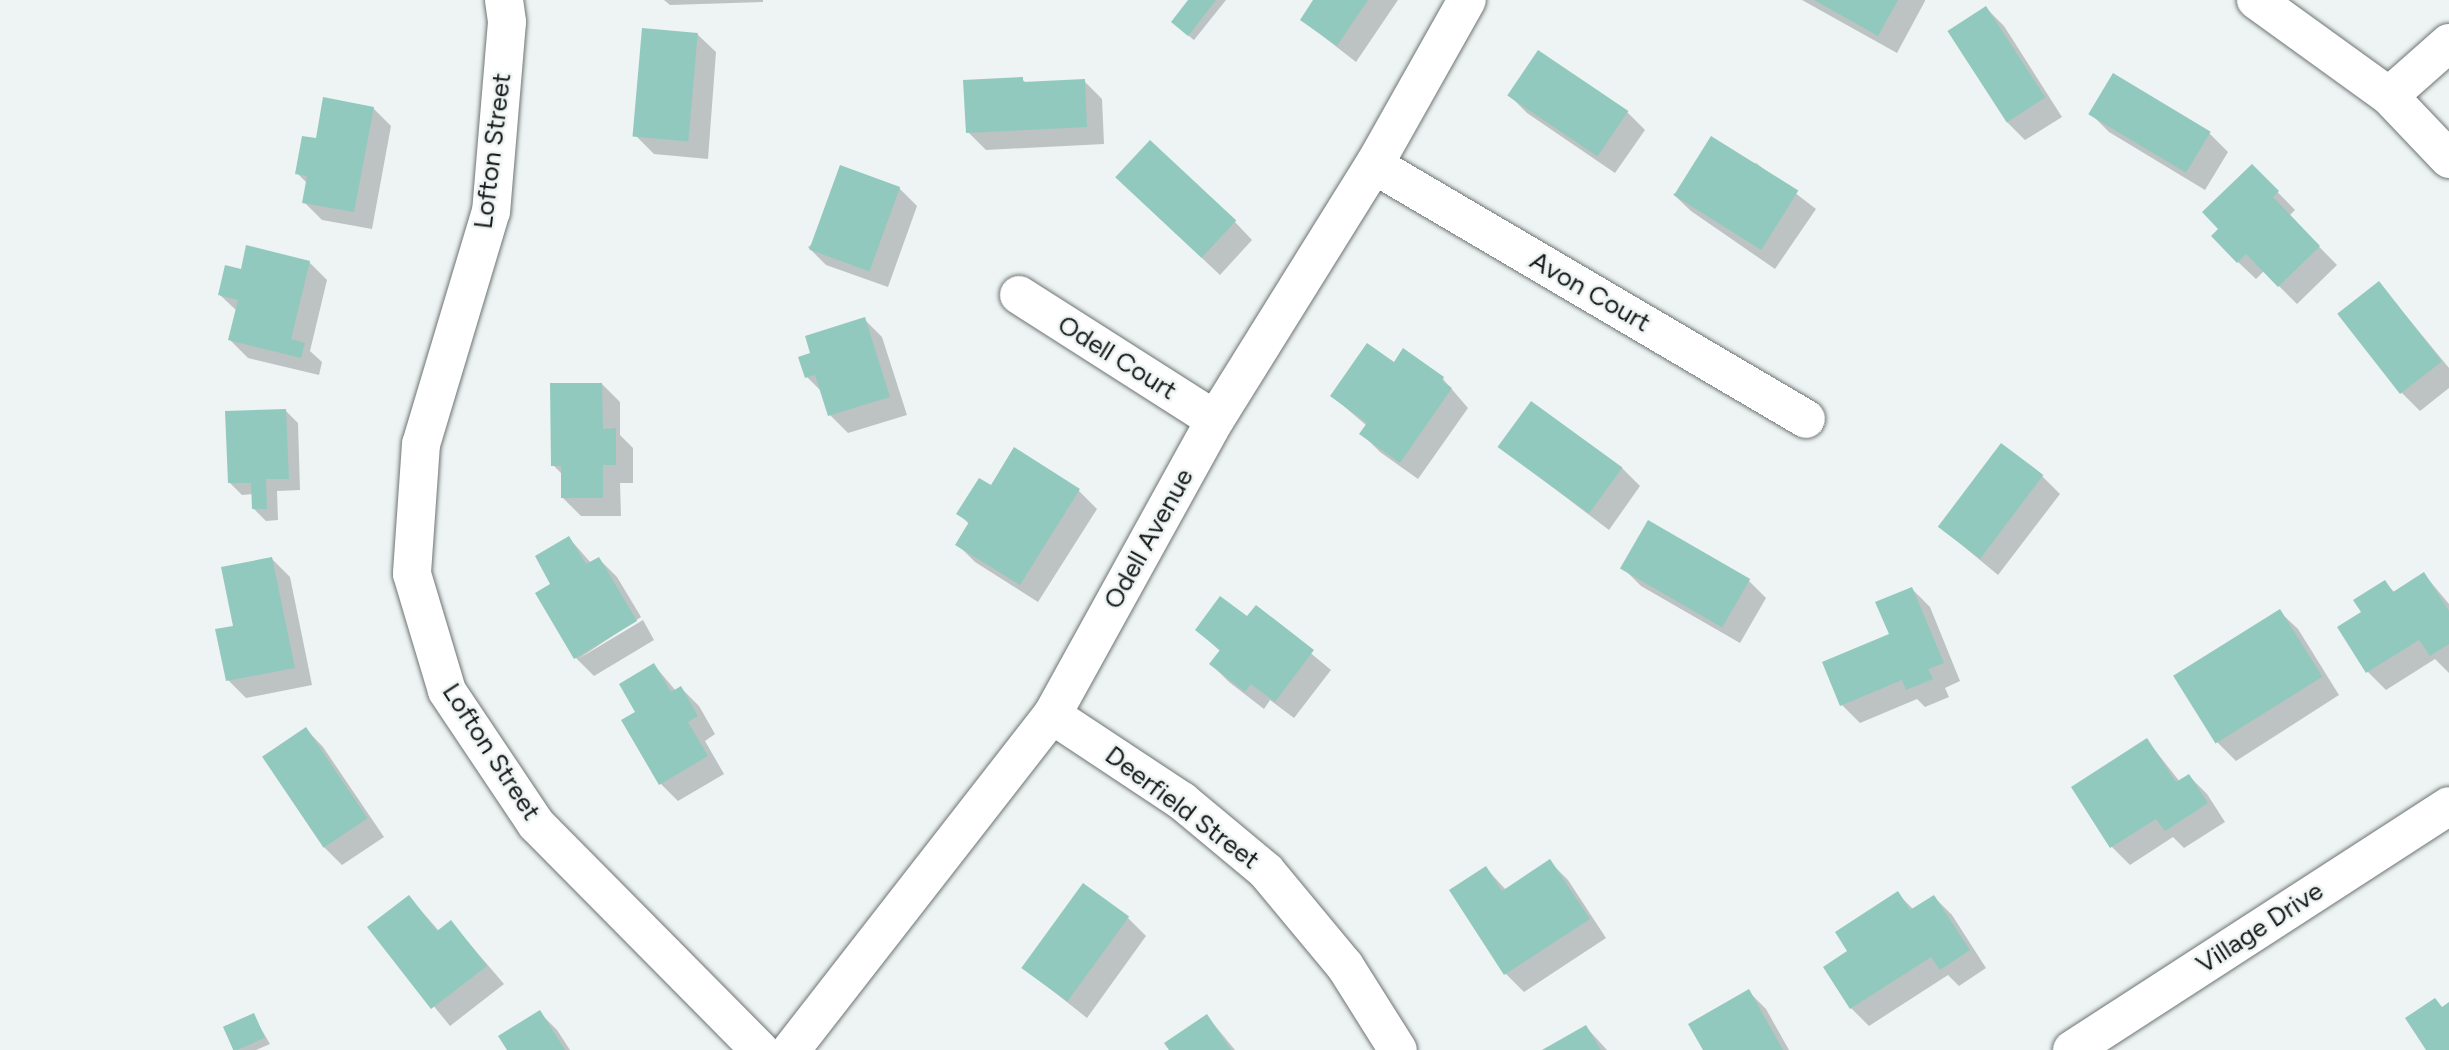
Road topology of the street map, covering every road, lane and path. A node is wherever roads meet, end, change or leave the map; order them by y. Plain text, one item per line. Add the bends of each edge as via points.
1 (504, 0) edge
2 (1466, 0) edge
3 (2256, 0) edge
4 (2449, 43) edge
5 (2389, 96) junction
6 (2449, 159) edge
7 (1374, 166) junction
8 (1019, 295) dead end
9 (1806, 419) dead end
10 (1215, 420) junction
11 (1052, 715) junction
12 (2449, 806) edge
13 (760, 1050) edge
14 (791, 1050) edge
15 (1398, 1050) edge
16 (2072, 1050) edge

1 - 13 street, Lofton Street via 507,22 491,211 421,444 412,574 447,691 536,824
2 - 7 street, Odell Avenue
3 - 5 street
4 - 5 street
5 - 6 street
7 - 9 street, Avon Court
7 - 10 street, Odell Avenue
8 - 10 street, Odell Court
10 - 11 street, Odell Avenue
11 - 14 street, Odell Avenue
11 - 15 street, Deerfield Street via 1182,801 1266,871 1345,966
12 - 16 street, Village Drive

